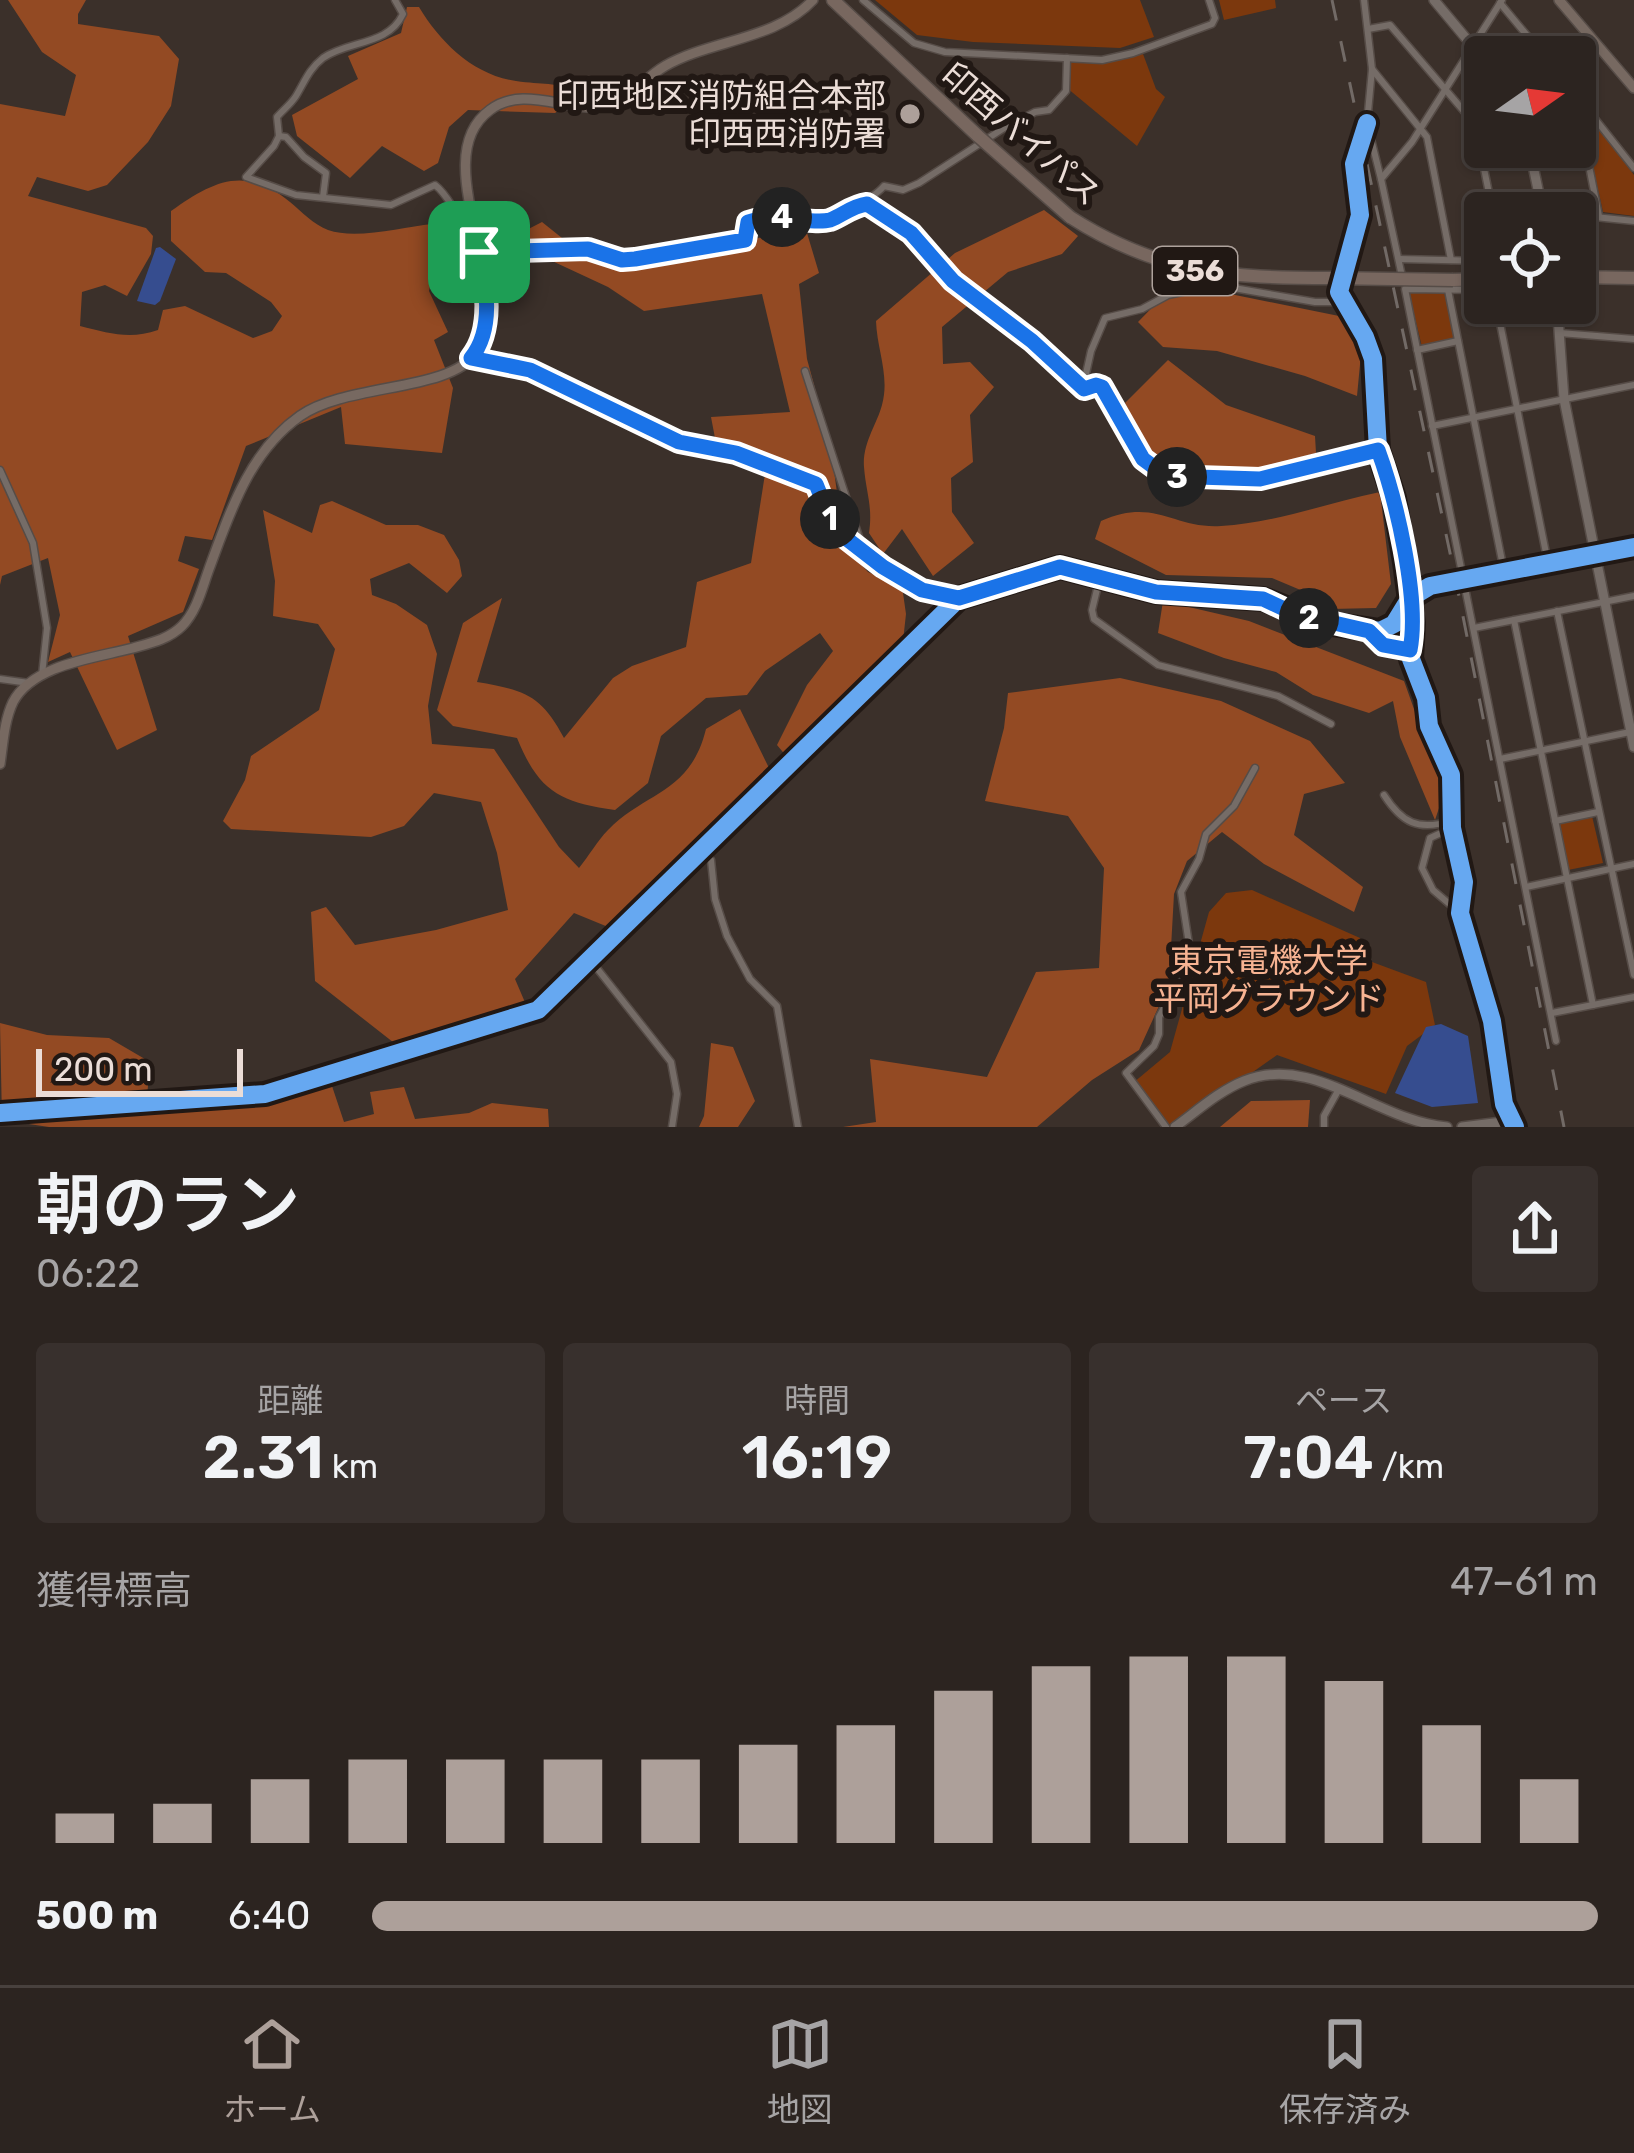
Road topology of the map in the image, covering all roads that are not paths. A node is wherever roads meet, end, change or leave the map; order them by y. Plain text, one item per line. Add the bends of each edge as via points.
1 (395, 0) edge
2 (812, 0) edge
3 (832, 0) edge
4 (863, 0) edge
5 (1209, 0) edge
6 (1364, 0) edge
7 (1434, 0) edge
8 (1559, 0) edge
9 (1500, 1) edge
10 (1368, 29) junction
11 (1464, 36) edge
12 (1478, 36) edge
13 (1528, 36) edge
14 (1067, 58) junction
15 (1464, 60) edge
16 (1372, 69) junction
17 (1634, 88) edge
18 (1446, 90) junction
19 (1596, 121) edge
20 (1367, 123) junction
21 (1420, 127) junction
22 (279, 136) junction
23 (1589, 168) edge
24 (1634, 168) edge
25 (1381, 179) junction
26 (1488, 192) edge
27 (323, 198) junction
28 (867, 204) junction
29 (1596, 216) edge
30 (1599, 216) junction
31 (1634, 221) edge
32 (474, 229) junction
33 (479, 252) junction
34 (1399, 260) junction
35 (1451, 260) junction
36 (1464, 260) edge
37 (1596, 277) edge
38 (1634, 278) edge
39 (1227, 281) junction
40 (1464, 283) edge
41 (1450, 285) junction
42 (1464, 287) edge
43 (1405, 289) junction
44 (1344, 302) junction
45 (1500, 324) edge
46 (1559, 324) edge
47 (1560, 333) junction
48 (1634, 339) edge
49 (1458, 341) junction
50 (1417, 350) junction
51 (471, 358) junction
52 (806, 371) dead end
53 (1634, 385) edge
54 (1082, 388) junction
55 (1564, 399) junction
56 (1517, 408) junction
57 (1474, 417) junction
58 (1432, 426) junction
59 (1378, 450) junction
60 (0, 470) edge
61 (1634, 547) edge
62 (862, 549) junction
63 (1594, 555) junction
64 (1548, 563) junction
65 (1504, 571) junction
66 (1100, 577) junction
67 (1463, 580) junction
68 (1634, 596) edge
69 (959, 598) junction
70 (1409, 598) junction
71 (1604, 602) junction
72 (1558, 611) junction
73 (1514, 620) junction
74 (1474, 628) junction
75 (1369, 631) junction
76 (1410, 650) junction
77 (42, 675) junction
78 (0, 679) edge
79 (29, 683) junction
80 (1331, 724) dead end
81 (1633, 732) edge
82 (1584, 742) junction
83 (1634, 747) edge
84 (1541, 751) junction
85 (1500, 759) junction
86 (0, 764) edge
87 (1256, 768) dead end
88 (1384, 794) dead end
89 (1598, 812) junction
90 (1556, 821) junction
91 (1451, 825) junction
92 (702, 852) junction
93 (1634, 864) edge
94 (1610, 869) junction
95 (1567, 878) junction
96 (1525, 887) junction
97 (1460, 913) junction
98 (592, 962) junction
99 (1634, 975) edge
100 (1634, 997) edge
101 (1593, 1005) junction
102 (1552, 1013) junction
103 (1556, 1041) dead end
104 (1340, 1089) junction
105 (0, 1113) edge
106 (1512, 1124) edge
107 (672, 1127) edge
108 (798, 1127) edge
109 (1170, 1127) edge
110 (1324, 1127) edge
111 (1447, 1127) edge
112 (1462, 1127) edge

1 - 22 street via 403,14 397,25 337,50 306,75 277,117
2 - 32 main road via 775,25 669,64 611,105 517,99 495,106 468,144
3 - 39 highway, 印西バイパス / 356, bridge via 1070,218 1145,257
4 - 14 street via 930,50
5 - 14 street via 1210,25 1124,56
6 - 10 street
7 - 11 street
8 - 17 main road
9 - 12 street
9 - 13 street
10 - 16 street
10 - 18 street via 1390,25
14 - 28 street via 1066,91 1049,110 1004,128 919,183 884,186
15 - 18 street
16 - 20 street
16 - 21 street
18 - 21 street
18 - 26 street via 1474,124
19 - 24 street
20 - 25 street
20 - 44 street via 1354,164 1360,215 1339,292
21 - 25 street
21 - 35 street
22 - 27 street via 326,173
22 - 27 street via 246,177
23 - 30 street
25 - 34 street
27 - 32 street via 391,205 435,185
28 - 33 street via 828,221 759,218 748,222 745,240 635,259 588,249
28 - 54 street via 911,233 953,281
29 - 30 street
30 - 31 street
32 - 33 main road
33 - 51 main road via 485,318
34 - 35 street
34 - 43 street
35 - 36 street
37 - 38 highway
39 - 41 highway, 印西バイパス / 356, bridge
39 - 44 street
39 - 54 street via 1105,318
40 - 41 highway, 印西バイパス / 356
41 - 42 street
41 - 43 street
41 - 49 street
43 - 50 street
44 - 59 street via 1373,359
45 - 56 street
46 - 47 street
47 - 48 street
47 - 55 street
49 - 50 street
49 - 57 street
50 - 58 street
51 - 62 street via 530,370 679,442 736,453 816,484 834,529
51 - 77 main road via 454,372 304,413 274,437 246,477 180,628
52 - 62 street
53 - 55 street
54 - 59 street via 1102,387 1143,459 1166,476 1260,479
55 - 56 street
55 - 63 street
56 - 57 street
56 - 64 street
57 - 58 street
57 - 65 street
58 - 67 street
59 - 70 street
60 - 77 street via 33,543 47,628
61 - 63 street
62 - 69 street via 922,590
63 - 64 street
63 - 71 street
64 - 65 street
65 - 67 street
66 - 69 street via 1060,567
66 - 75 street via 1156,592 1263,599
66 - 80 street via 1094,619 1149,661 1278,696
67 - 70 street
67 - 74 street
68 - 71 street
69 - 92 street
70 - 75 street via 1394,623
70 - 76 street
71 - 72 street
71 - 81 street
72 - 73 street
72 - 82 street
73 - 74 street
73 - 84 street
74 - 85 street
75 - 76 street via 1383,645
76 - 91 street via 1451,775
77 - 79 main road
78 - 79 street
79 - 86 main road via 12,705
81 - 82 street
81 - 83 street
82 - 84 street
82 - 89 street
84 - 85 street
84 - 90 street
85 - 96 street
87 - 109 street via 1206,833 1181,892 1190,944 1181,976 1154,1046 1126,1073
88 - 91 street via 1413,825
89 - 90 street
89 - 94 street
90 - 95 street
91 - 97 street via 1463,865
91 - 97 street via 1430,838 1421,868
92 - 98 street
92 - 108 street via 711,860 727,936 750,979 777,1006
93 - 94 street
94 - 95 street
94 - 99 street
95 - 96 street
95 - 101 street
96 - 102 street
97 - 106 street
98 - 105 street via 538,1010 274,1092
98 - 107 street via 671,1062
100 - 101 street
101 - 102 street
102 - 103 street
104 - 109 street via 1296,1074 1256,1077
104 - 110 street
104 - 111 street via 1388,1114
106 - 112 street

